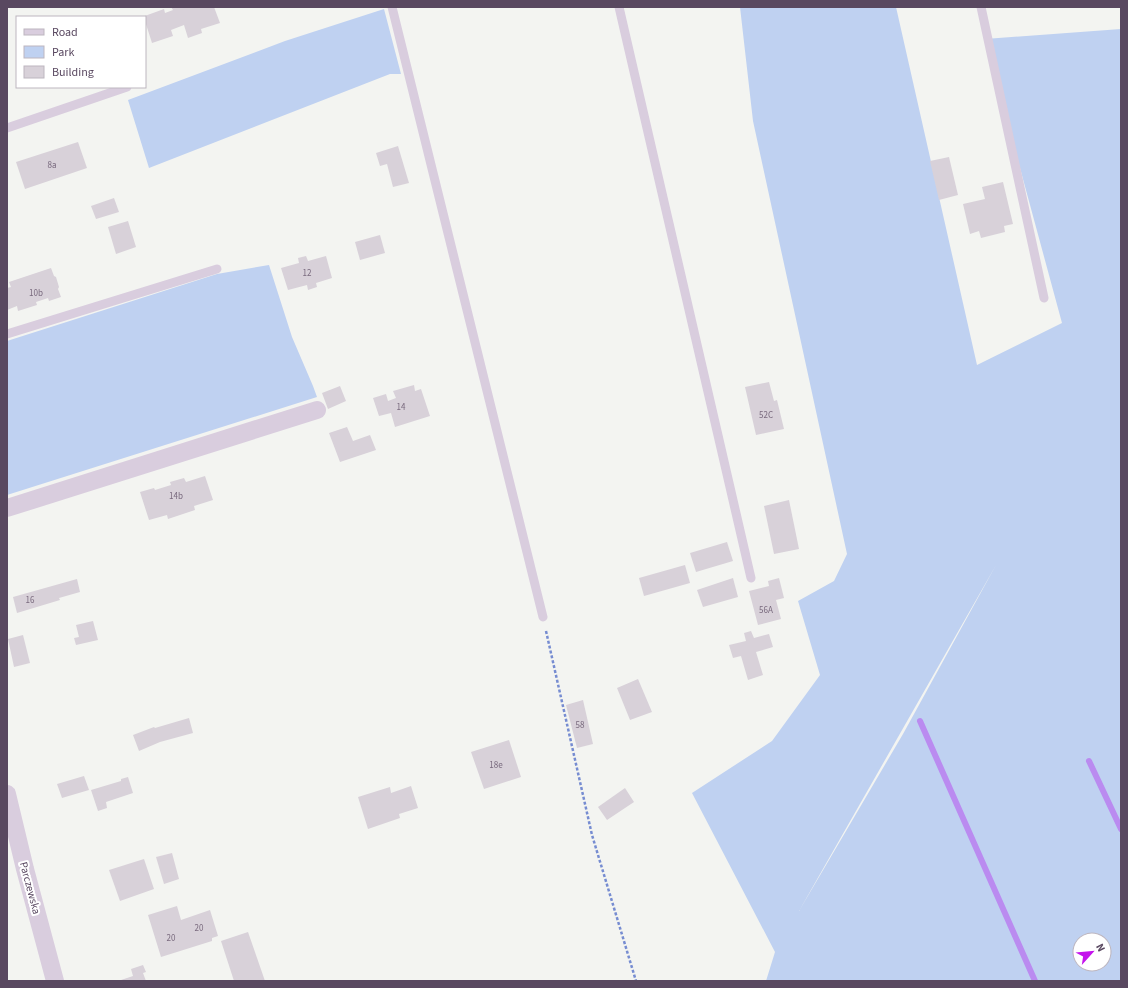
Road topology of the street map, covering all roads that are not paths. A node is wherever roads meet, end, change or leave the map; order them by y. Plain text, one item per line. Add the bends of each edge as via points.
1 (392, 7) edge
2 (619, 7) edge
3 (981, 7) edge
4 (124, 88) edge
5 (7, 128) edge
6 (217, 270) dead end
7 (1044, 298) dead end
8 (7, 334) edge
9 (317, 410) dead end
10 (7, 508) edge
11 (750, 578) dead end
12 (543, 617) road end
13 (7, 794) edge
14 (11, 830) edge
15 (55, 981) edge

1 - 12 lane
2 - 11 lane
3 - 7 lane
4 - 5 lane
6 - 8 lane
9 - 10 street
13 - 14 street, Parczewska
14 - 15 street, Parczewska

